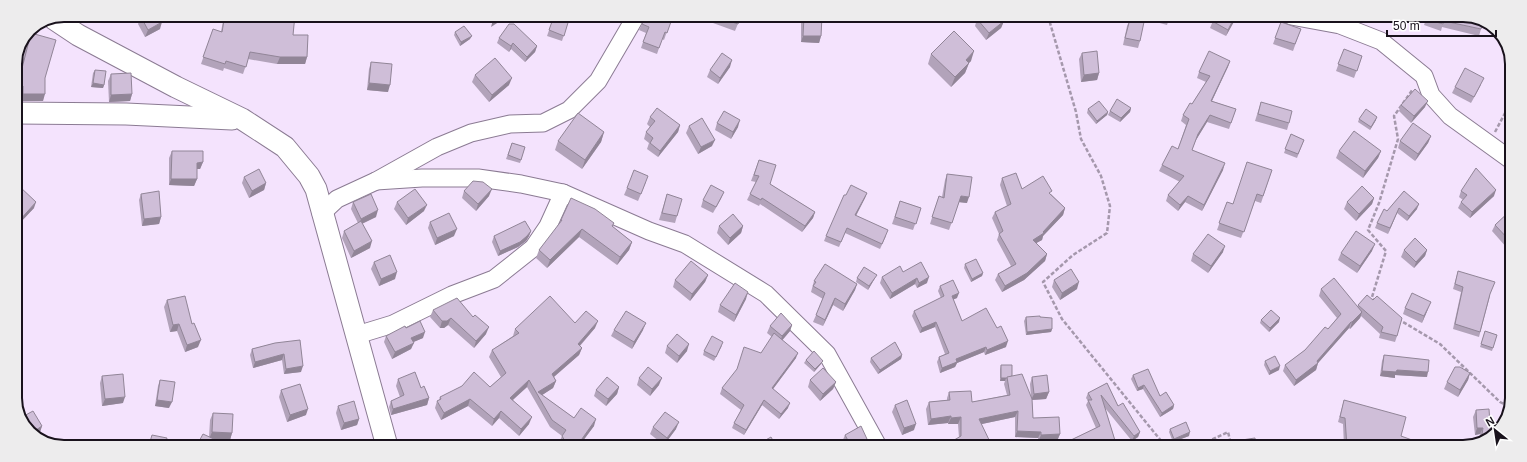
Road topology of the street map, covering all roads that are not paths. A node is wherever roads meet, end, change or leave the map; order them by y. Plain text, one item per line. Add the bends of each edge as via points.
1 (632, 22) edge
2 (1324, 22) edge
3 (59, 23) edge
4 (22, 113) edge
5 (242, 119) junction
6 (1505, 155) edge
7 (376, 181) junction
8 (563, 192) junction
9 (321, 214) junction
10 (357, 335) junction
11 (385, 440) edge
12 (875, 440) edge

1 - 7 street via 598,81 569,110 543,123 510,124 471,132 437,147
2 - 6 street via 1340,25 1380,41 1424,76 1431,95 1450,116
3 - 5 street via 169,84
4 - 5 street
5 - 9 street via 285,147 309,176 316,189
7 - 8 street via 478,178
7 - 9 street via 337,199
8 - 10 street via 548,226 533,248 494,279 452,295 393,324
8 - 12 street via 649,231 685,244 766,294 828,354
9 - 10 street
10 - 11 street

